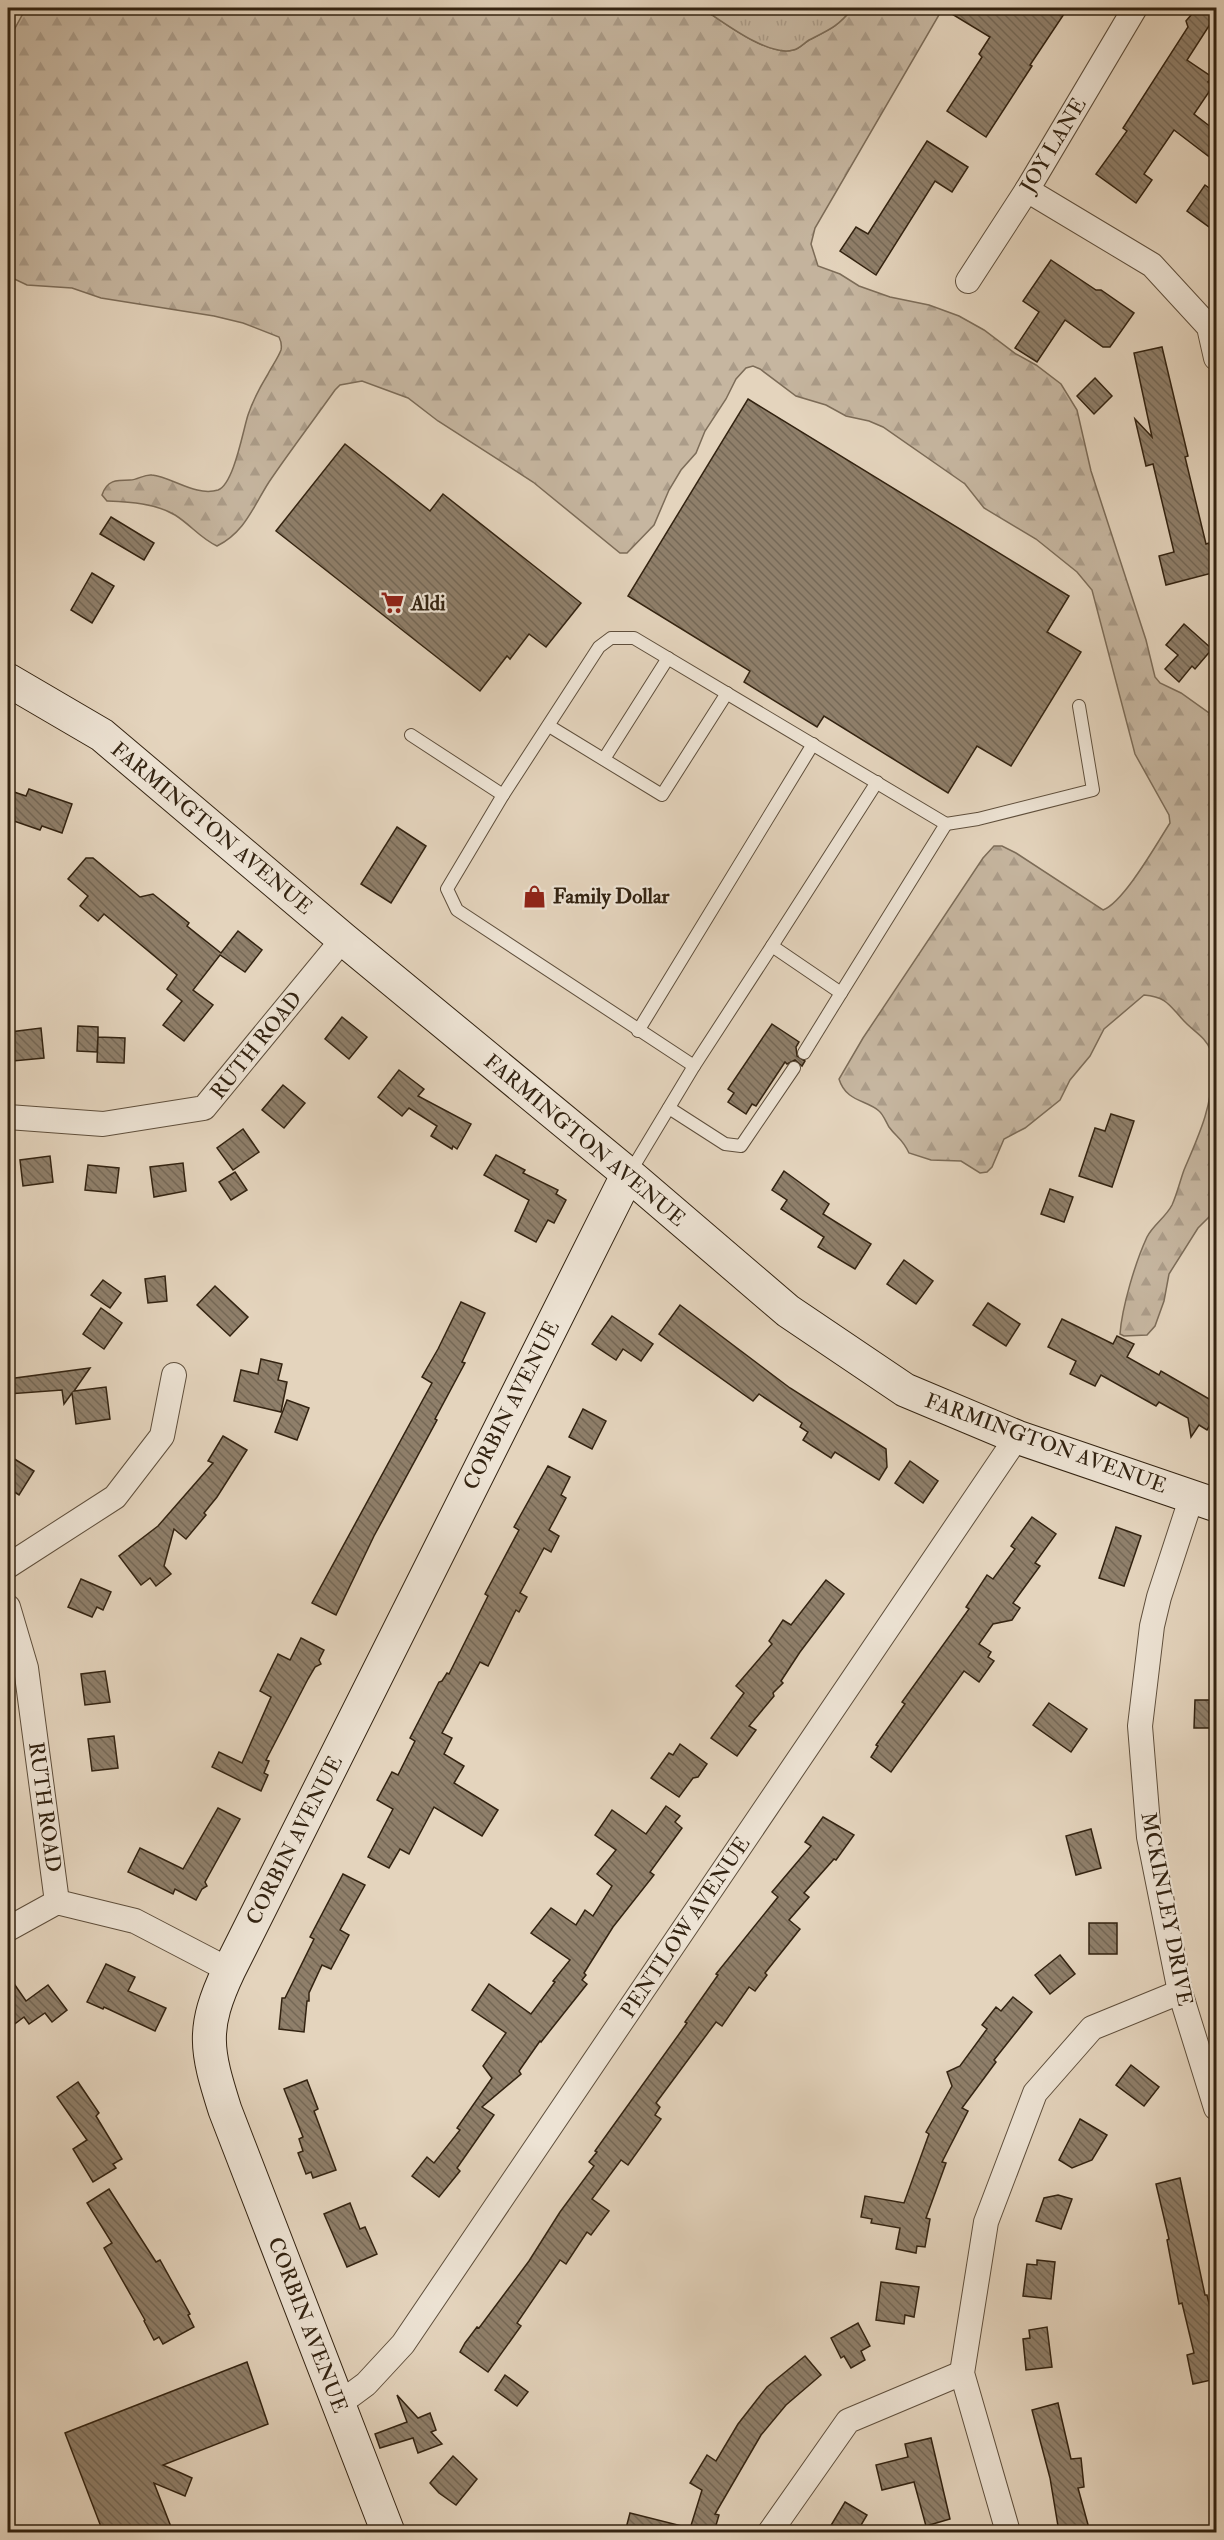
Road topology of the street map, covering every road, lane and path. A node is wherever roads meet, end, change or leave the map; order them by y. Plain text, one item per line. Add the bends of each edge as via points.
1 (1135, 8) edge
2 (1027, 190) junction
3 (968, 281) dead end
4 (1216, 358) edge
5 (668, 658) junction
6 (8, 680) edge
7 (727, 693) junction
8 (1079, 706) dead end
9 (549, 726) junction
10 (411, 735) dead end
11 (813, 744) junction
12 (604, 759) junction
13 (877, 782) junction
14 (503, 795) junction
15 (946, 824) junction
16 (343, 939) junction
17 (772, 946) junction
18 (841, 993) junction
19 (638, 1031) junction
20 (804, 1053) dead end
21 (694, 1066) junction
22 (794, 1068) dead end
23 (669, 1108) junction
24 (8, 1117) edge
25 (628, 1174) junction
26 (174, 1375) dead end
27 (1017, 1437) junction
28 (1210, 1502) edge
29 (8, 1566) edge
30 (8, 1607) edge
31 (57, 1902) junction
32 (8, 1929) edge
33 (229, 1970) junction
34 (1180, 1992) junction
35 (1216, 2108) edge
36 (962, 2373) junction
37 (339, 2404) junction
38 (388, 2532) edge
39 (770, 2532) edge
40 (1008, 2532) edge

1 - 2 street, JOY LANE
2 - 3 street, JOY LANE
2 - 4 street via 1152,265 1209,327
5 - 7 lane
5 - 9 lane via 634,638 612,638 599,647
5 - 12 lane
6 - 16 main road, FARMINGTON AVENUE via 102,735
7 - 11 lane
7 - 12 lane via 662,795
8 - 15 lane via 1094,789
9 - 12 lane
9 - 14 lane
10 - 14 lane
11 - 13 lane
11 - 19 lane
13 - 15 lane
13 - 17 lane
14 - 19 lane via 447,889 457,910
15 - 18 lane
16 - 24 street, RUTH ROAD via 204,1108 104,1124
16 - 25 main road, FARMINGTON AVENUE
17 - 18 lane
17 - 21 lane
18 - 20 lane
19 - 21 lane
21 - 23 lane
22 - 23 lane via 741,1146 726,1144
23 - 25 lane
25 - 27 main road, FARMINGTON AVENUE via 788,1311 905,1390
25 - 33 main road, CORBIN AVENUE
26 - 29 street via 162,1436 115,1497
27 - 28 main road, FARMINGTON AVENUE
27 - 37 street, PENTLOW AVENUE via 403,2344 366,2384
28 - 34 street, MCKINLEY DRIVE via 1159,1597 1140,1726 1149,1837
30 - 31 street, RUTH ROAD via 26,1668
31 - 32 street
31 - 33 street via 135,1921
33 - 37 main road, CORBIN AVENUE via 215,2000 210,2024 212,2068
34 - 35 street, MCKINLEY DRIVE
34 - 36 street via 1092,2028 1035,2093 986,2222
36 - 39 street via 848,2421
36 - 40 street
37 - 38 main road, CORBIN AVENUE

